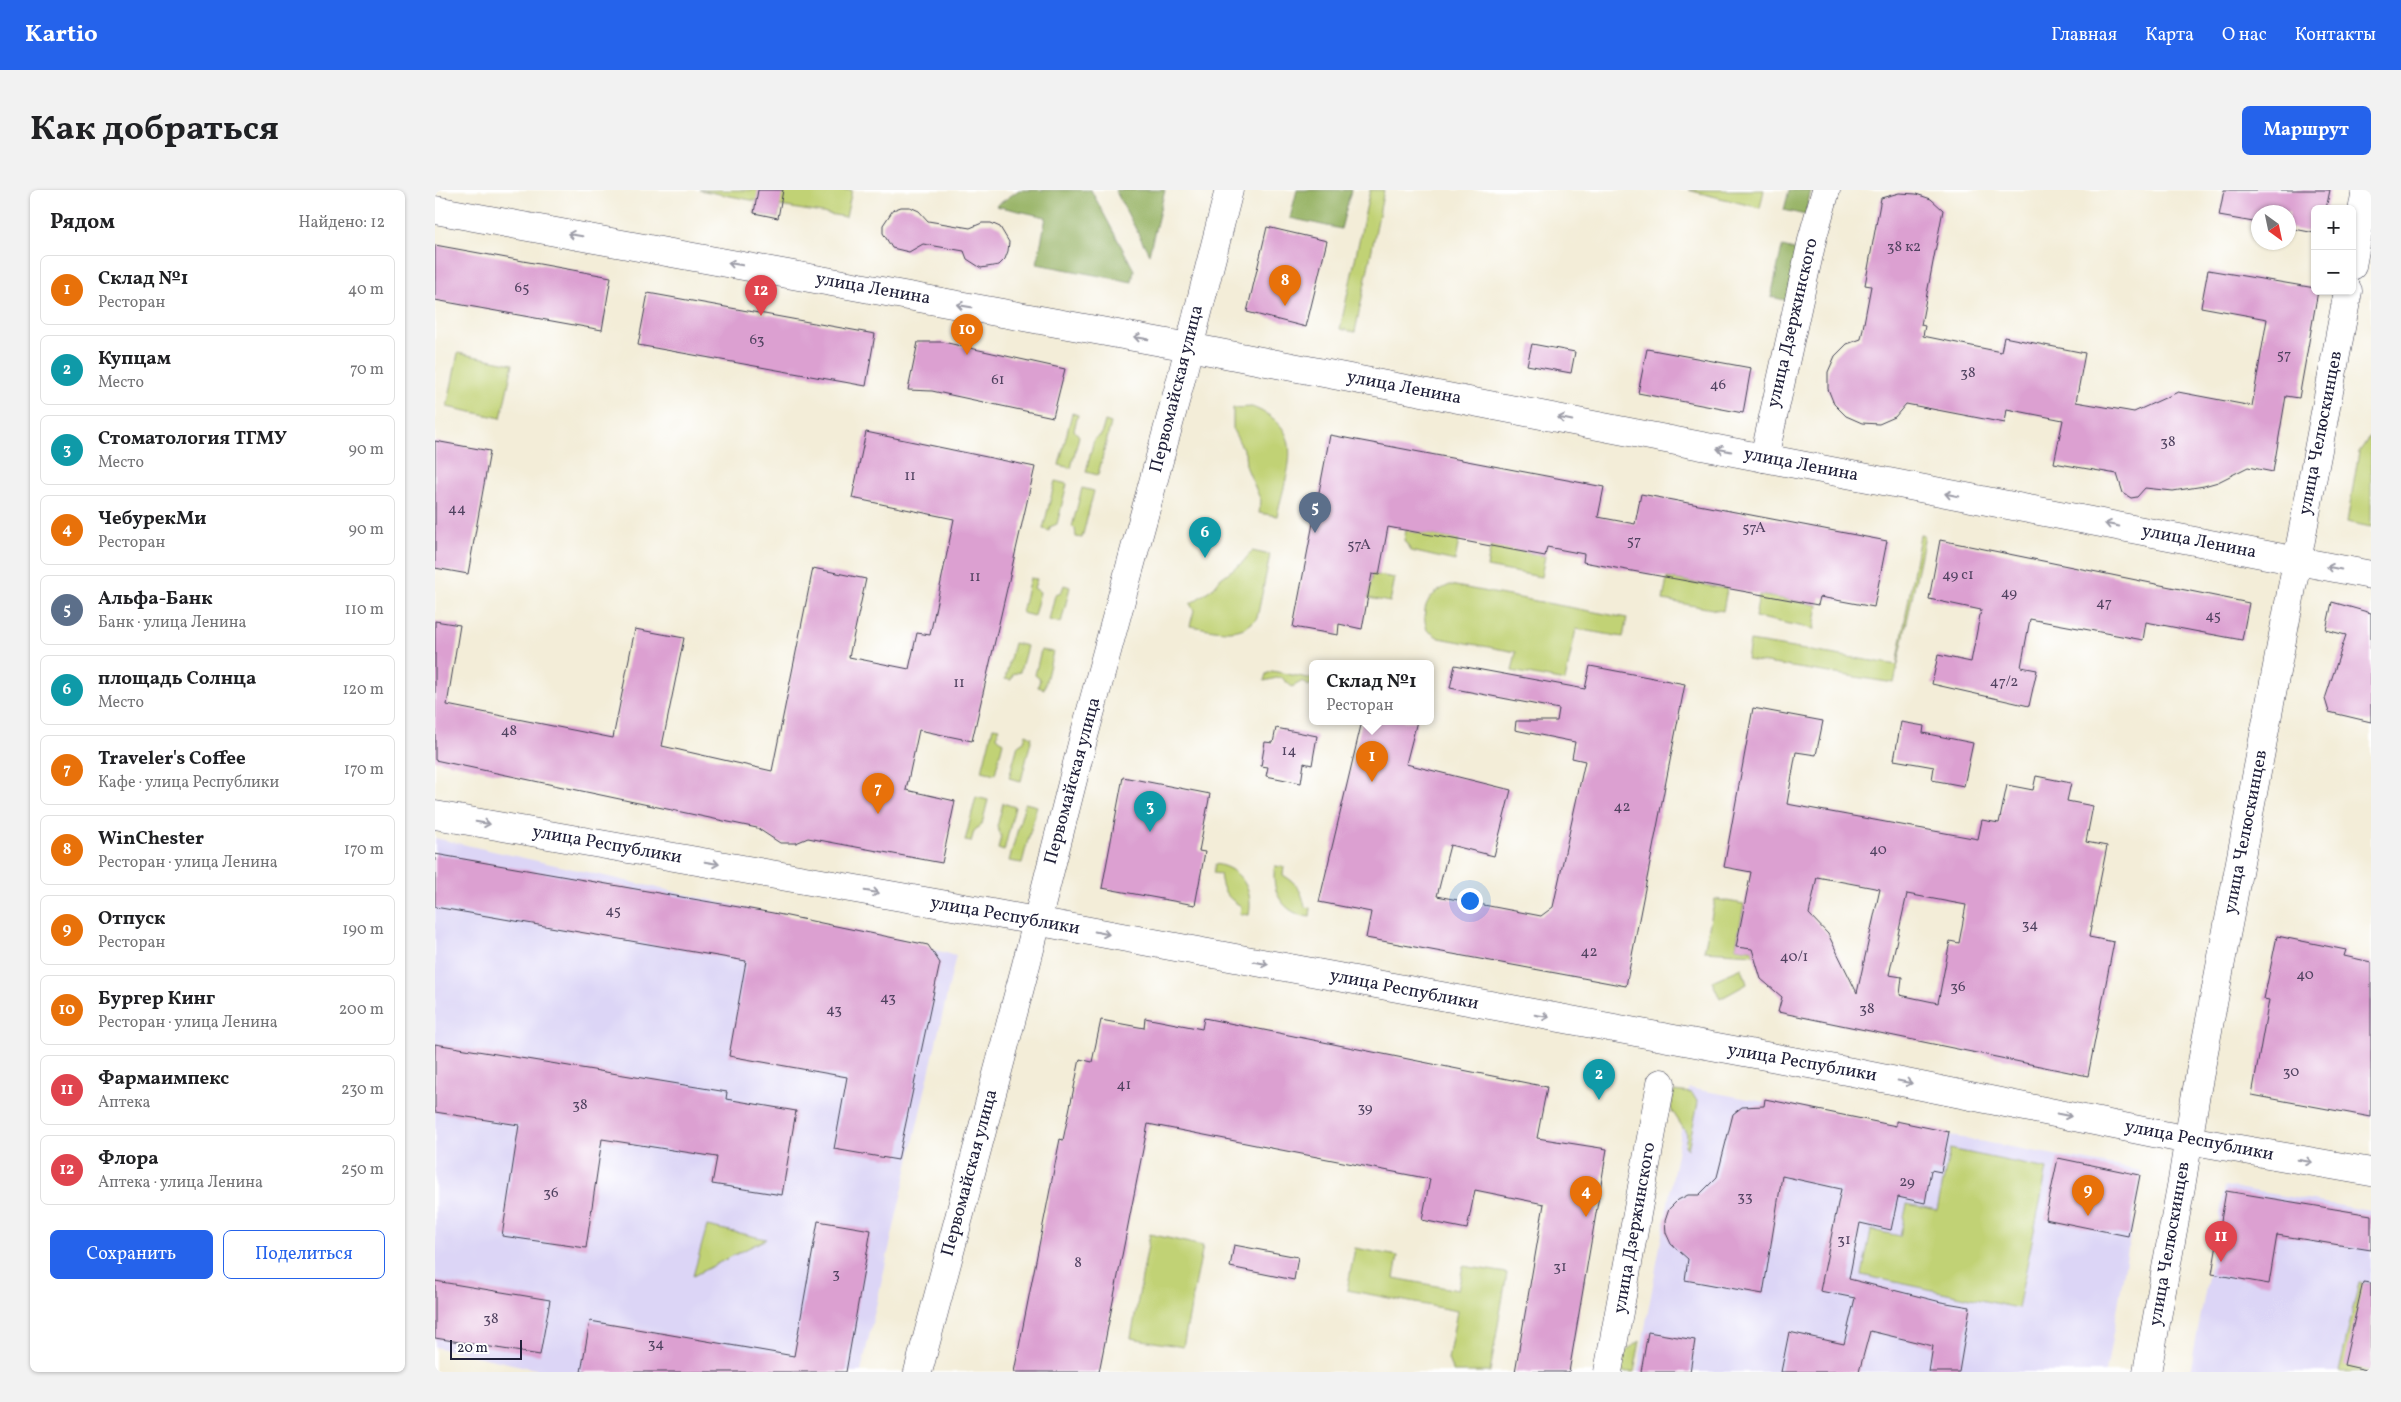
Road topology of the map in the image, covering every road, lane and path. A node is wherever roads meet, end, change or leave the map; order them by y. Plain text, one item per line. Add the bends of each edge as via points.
1 (1229, 190) edge
2 (1826, 190) edge
3 (2366, 190) edge
4 (435, 210) edge
5 (2355, 250) edge
6 (2347, 295) edge
7 (1189, 347) junction
8 (1764, 458) junction
9 (2297, 561) junction
10 (2371, 575) edge
11 (435, 814) edge
12 (1037, 921) junction
13 (1661, 1084) dead end
14 (2188, 1140) junction
15 (2371, 1172) edge
16 (918, 1372) edge
17 (1608, 1372) edge
18 (2147, 1372) edge

1 - 7 main road, Первомайская улица
2 - 8 main road, улица Дзержинского
3 - 5 main road
7 -> 4 main road, улица Ленина
6 - 9 main road, улица Челюскинцев
8 -> 7 main road, улица Ленина
7 - 12 main road, Первомайская улица
9 -> 8 main road, улица Ленина
10 -> 9 main road, улица Ленина
9 - 14 main road, улица Челюскинцев
11 -> 12 main road, улица Республики
12 -> 14 main road, улица Республики via 1852,1072
12 - 16 main road, Первомайская улица
13 - 17 main road, улица Дзержинского
14 -> 15 main road, улица Республики
14 - 18 main road, улица Челюскинцев

